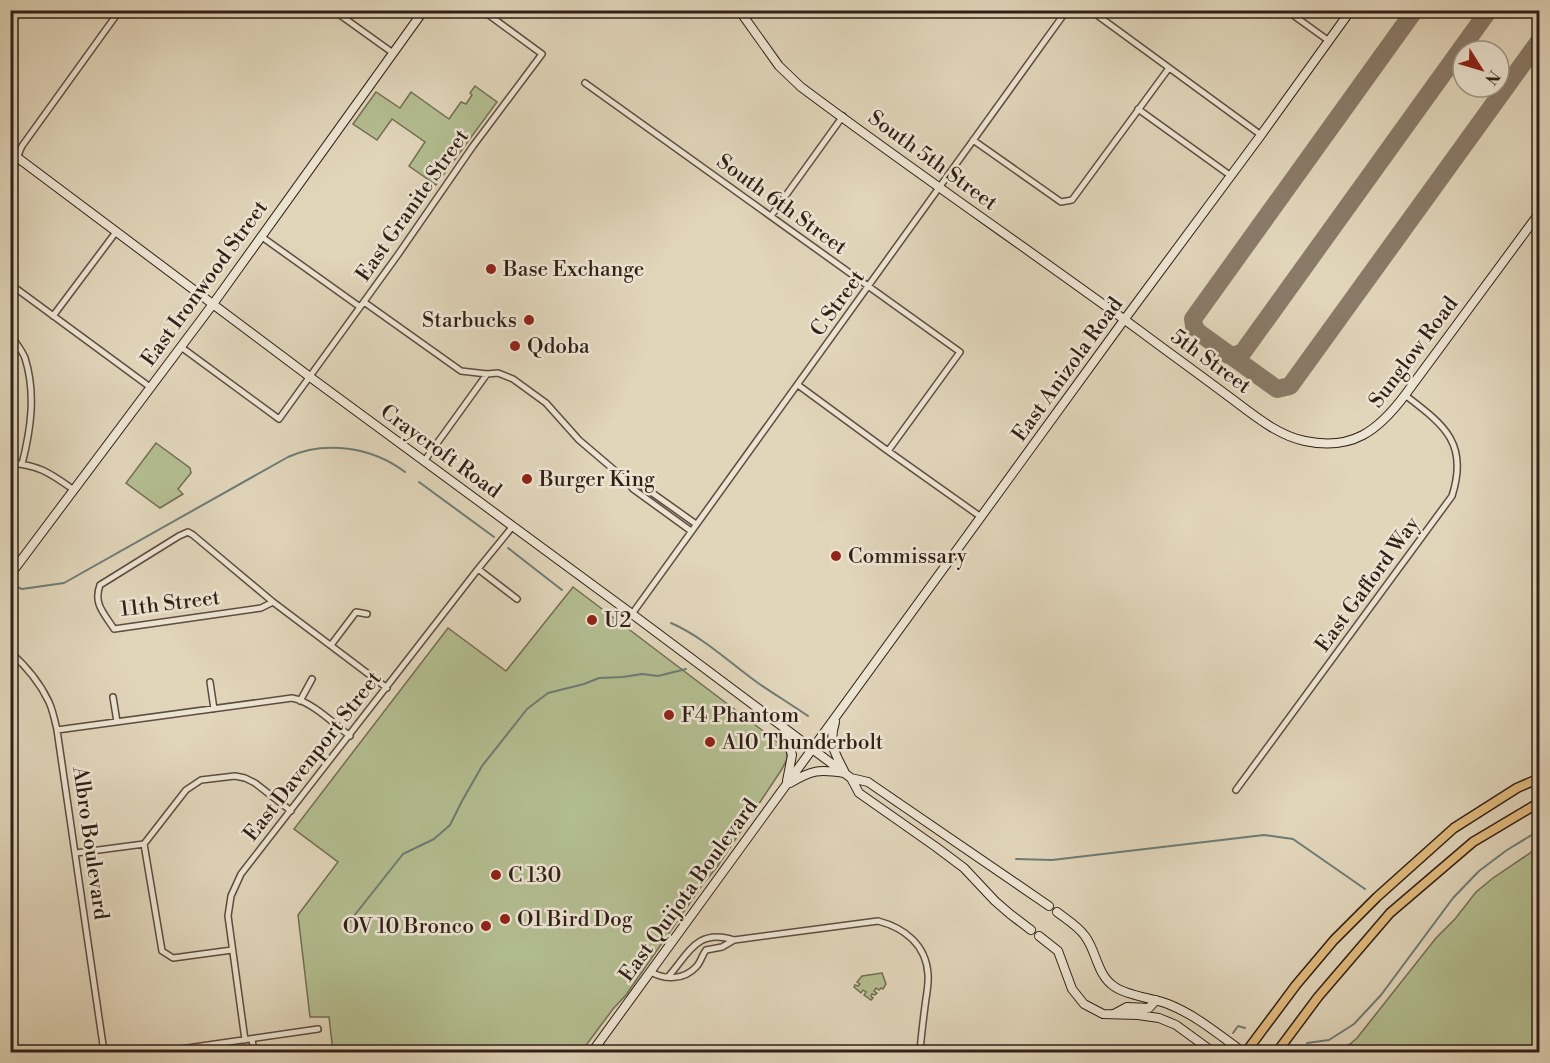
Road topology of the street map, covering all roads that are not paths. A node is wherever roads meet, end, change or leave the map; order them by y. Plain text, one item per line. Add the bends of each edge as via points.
1 (120, 10) edge
2 (333, 10) edge
3 (424, 10) edge
4 (482, 10) edge
5 (739, 10) edge
6 (1067, 10) edge
7 (1090, 10) edge
8 (1286, 10) edge
9 (1351, 10) edge
10 (1329, 41) junction
11 (393, 53) junction
12 (1169, 68) junction
13 (585, 83) dead end
14 (1138, 109) junction
15 (843, 116) junction
16 (1261, 135) junction
17 (973, 140) junction
18 (14, 154) edge
19 (10, 173) edge
20 (1231, 176) junction
21 (939, 187) junction
22 (1539, 212) edge
23 (771, 216) junction
24 (116, 232) junction
25 (262, 237) junction
26 (10, 284) edge
27 (868, 287) junction
28 (213, 304) junction
29 (362, 304) junction
30 (53, 316) junction
31 (1124, 320) junction
32 (10, 334) edge
33 (181, 346) junction
34 (487, 374) junction
35 (310, 377) junction
36 (798, 385) junction
37 (150, 387) junction
38 (1405, 395) junction
39 (1276, 430) joint
40 (888, 451) junction
41 (425, 460) junction
42 (10, 463) edge
43 (22, 464) junction
44 (626, 480) junction
45 (74, 490) junction
46 (981, 517) junction
47 (696, 524) junction
48 (513, 526) junction
49 (691, 531) junction
50 (478, 569) junction
51 (10, 575) edge
52 (517, 599) dead end
53 (273, 602) junction
54 (367, 614) dead end
55 (632, 614) junction
56 (331, 645) junction
57 (10, 652) edge
58 (312, 679) dead end
59 (210, 682) dead end
60 (387, 688) junction
61 (113, 697) dead end
62 (300, 701) junction
63 (214, 709) junction
64 (837, 715) junction
65 (117, 722) junction
66 (784, 728) junction
67 (57, 730) junction
68 (350, 736) junction
69 (813, 749) junction
70 (848, 776) junction
71 (1539, 778) edge
72 (785, 786) junction
73 (1236, 790) dead end
74 (1539, 802) edge
75 (291, 811) junction
76 (144, 844) junction
77 (76, 853) junction
78 (1049, 906) dead end
79 (1057, 912) dead end
80 (1031, 930) dead end
81 (1039, 936) dead end
82 (734, 940) junction
83 (232, 950) junction
84 (651, 972) junction
85 (668, 977) junction
86 (1156, 1000) junction
87 (1113, 1014) junction
88 (318, 1029) dead end
89 (252, 1039) junction
90 (245, 1040) junction
91 (181, 1051) edge
92 (104, 1053) edge
93 (160, 1053) edge
94 (254, 1053) edge
95 (592, 1053) edge
96 (920, 1053) edge
97 (1213, 1053) edge
98 (1244, 1053) edge
99 (1276, 1053) edge

1 - 18 street
2 - 11 street
3 - 11 street, East Ironwood Street
4 - 29 street, East Granite Street via 542,54
5 - 15 street, South 5th Street via 779,66 801,87
6 - 17 street, C Street
7 - 12 street
8 - 10 street
9 - 10 street, East Anizola Road
10 - 16 street, East Anizola Road
11 - 25 street, East Ironwood Street
12 - 14 street
12 - 16 street
13 - 23 street, South 6th Street
14 - 17 street via 1072,200 1060,202
14 - 20 street
15 - 21 street, South 5th Street
15 - 23 street
16 - 20 street, East Anizola Road
17 - 21 street, C Street
18 - 19 street via 16,166
18 - 24 street, Craycroft Road
20 - 31 street, East Anizola Road
21 - 27 street, C Street
21 - 31 street, South 5th Street
22 - 38 street, Sunglow Road
23 - 27 street, South 6th Street
24 - 28 street, Craycroft Road
24 - 30 street
25 - 28 street, East Ironwood Street
25 - 29 street
26 - 30 street
27 - 36 street, C Street
27 - 40 street, South 6th Street via 960,352
28 - 33 street, East Ironwood Street
28 - 35 street, Craycroft Road
29 - 34 street via 461,370
29 - 35 street, East Granite Street
30 - 37 street
31 - 39 street, 5th Street
31 - 46 street, East Anizola Road
32 - 43 street via 24,356 31,387 29,434
33 - 35 street, East Granite Street via 279,419
33 - 37 street, East Ironwood Street
34 - 41 street
34 - 44 street via 509,377 541,400 579,440
35 - 41 street, Craycroft Road
36 - 40 street
36 - 47 street, C Street
37 - 45 street, East Ironwood Street
38 - 39 street, Sunglow Road via 1374,429 1350,440 1317,443
38 - 73 street, East Gafford Way via 1439,422 1451,439 1458,469 1452,496
40 - 46 street
41 - 48 street, Craycroft Road
42 - 43 street
43 - 45 street via 39,467
44 - 47 street via 644,487
44 - 49 street
45 - 51 street, East Ironwood Street
46 - 64 street, East Anizola Road
47 - 49 street, C Street
48 - 50 street, East Davenport Street
48 - 55 street, Craycroft Road
49 - 55 street, C Street
50 - 52 street
50 - 60 street, East Davenport Street
53 - 53 street, 11th Street via 188,532 99,585 97,592 97,603 114,629 261,608
53 - 56 street, 11th Street
54 - 56 street via 356,612
55 - 66 street, Craycroft Road
56 - 60 street, 11th Street
57 - 67 street, Albro Boulevard via 39,684
58 - 62 street
59 - 63 street
60 - 68 street, East Davenport Street
61 - 65 street
62 - 63 street via 292,698
62 - 68 street
63 - 65 street
64 - 69 street, East Anizola Road
64 - 70 street via 832,743
65 - 67 street
66 - 69 street, Craycroft Road
66 - 72 street via 792,755
67 - 77 street, Albro Boulevard
68 - 75 street, East Davenport Street
69 - 70 street, Craycroft Road
69 - 72 street, East Quijota Boulevard
70 - 72 street via 822,771 807,773
70 - 78 street via 868,782
70 - 80 street via 859,793 964,868 995,901
71 - 98 main road via 1454,828 1377,897 1326,949
72 - 84 street, East Quijota Boulevard
74 - 99 main road via 1473,842 1390,913
75 - 76 street via 245,778 201,780 186,790
75 - 83 street, East Davenport Street via 234,887 228,916
76 - 77 street
76 - 83 street via 162,951 173,958
77 - 92 street, Albro Boulevard
79 - 86 street via 1084,933 1109,982 1121,990
81 - 87 street via 1058,951 1079,999 1091,1009
82 - 85 street via 706,950 696,968 684,975
82 - 85 street via 722,936 700,941
82 - 96 street via 878,921 899,928 920,947 927,963 929,976
83 - 90 street, East Davenport Street
84 - 85 street
84 - 95 street, East Quijota Boulevard
86 - 87 street via 1149,1008 1127,1007
86 - 98 street via 1204,1023
87 - 97 street via 1159,1018 1176,1025
88 - 89 street
89 - 90 street
89 - 94 street
90 - 91 street
91 - 93 street

